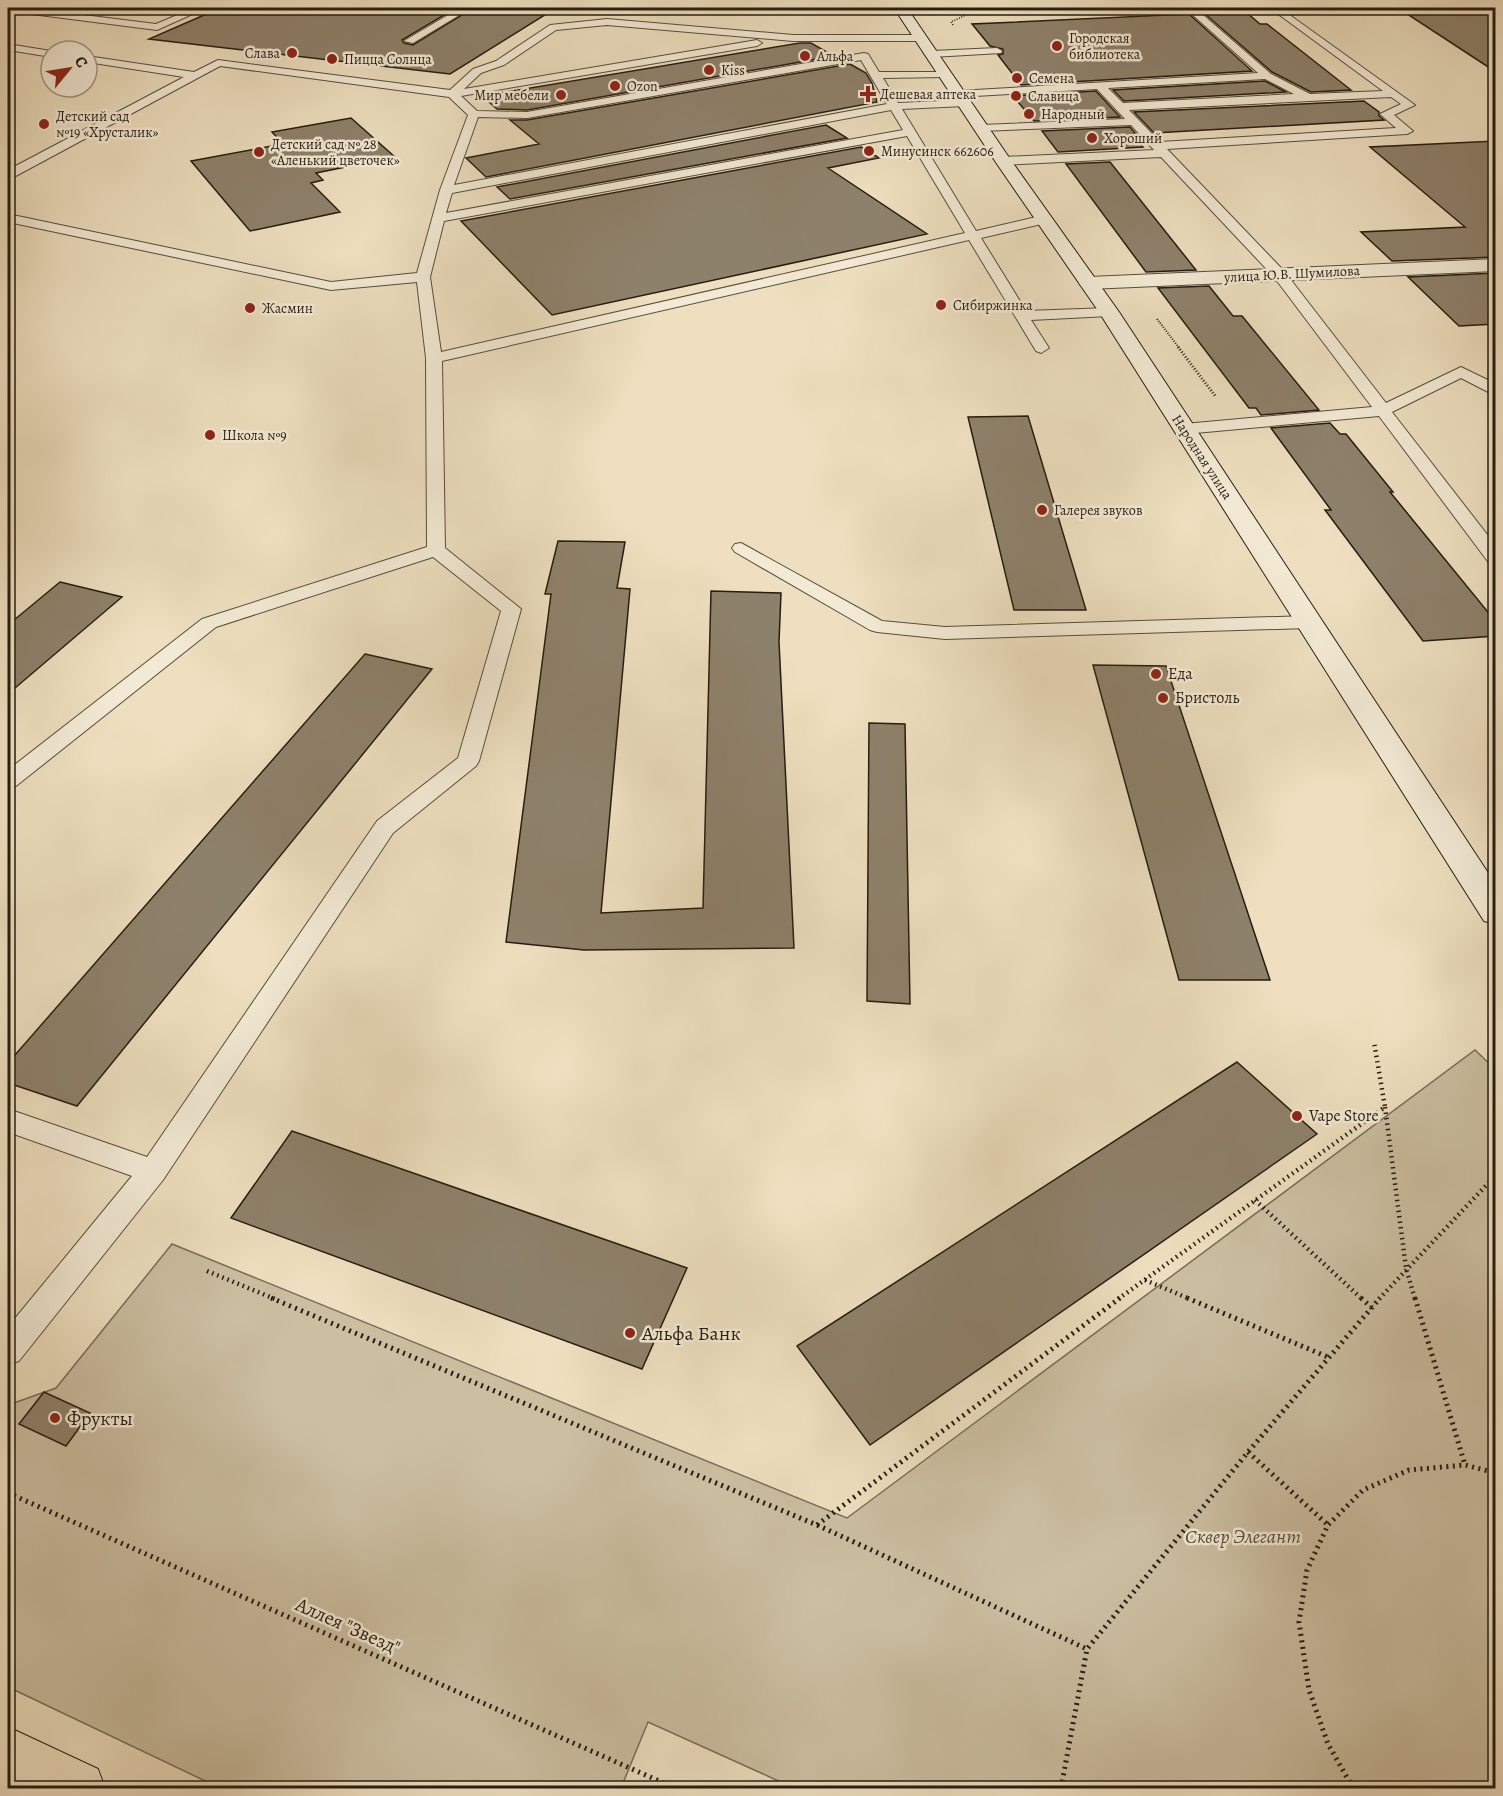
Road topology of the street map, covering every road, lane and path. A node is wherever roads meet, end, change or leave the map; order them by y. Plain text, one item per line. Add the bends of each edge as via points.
1 (8, 8) edge
2 (201, 8) edge
3 (466, 8) edge
4 (901, 8) edge
5 (1190, 8) edge
6 (1275, 8) edge
7 (966, 15) dead end
8 (793, 38) junction
9 (409, 40) dead end
10 (926, 46) junction
11 (8, 47) edge
12 (997, 51) dead end
13 (39, 52) edge
14 (972, 52) junction
15 (99, 61) edge
16 (945, 74) junction
17 (195, 75) junction
18 (877, 75) junction
19 (1267, 76) junction
20 (1099, 86) junction
21 (452, 94) junction
22 (1394, 94) junction
23 (1308, 97) junction
24 (961, 98) junction
25 (894, 106) junction
26 (1119, 106) junction
27 (474, 114) junction
28 (1133, 122) junction
29 (981, 128) junction
30 (910, 132) junction
31 (1160, 150) junction
32 (1003, 161) junction
33 (8, 176) edge
34 (446, 190) junction
35 (8, 218) edge
36 (438, 218) junction
37 (1045, 219) junction
38 (972, 236) junction
39 (1496, 265) edge
40 (1279, 274) junction
41 (423, 277) junction
42 (1129, 282) junction
43 (1089, 283) junction
44 (1109, 312) junction
45 (1021, 316) junction
46 (1041, 348) dead end
47 (434, 358) junction
48 (1496, 391) edge
49 (1382, 411) junction
50 (1236, 424) junction
51 (1184, 429) junction
52 (741, 548) dead end
53 (436, 550) junction
54 (1496, 559) edge
55 (1308, 622) junction
56 (8, 781) edge
57 (1496, 912) edge
58 (1374, 1042) dead end
59 (1385, 1107) junction
60 (8, 1120) edge
61 (153, 1171) junction
62 (1496, 1175) edge
63 (1255, 1200) junction
64 (1406, 1269) junction
65 (207, 1271) dead end
66 (1144, 1280) junction
67 (1372, 1308) junction
68 (8, 1350) edge
69 (1329, 1358) junction
70 (1248, 1452) junction
71 (1465, 1466) junction
72 (1496, 1473) edge
73 (8, 1493) edge
74 (817, 1525) junction
75 (1328, 1525) junction
76 (1087, 1649) junction
77 (8, 1753) edge
78 (79, 1788) edge
79 (675, 1788) edge
80 (1062, 1788) edge
81 (1353, 1788) edge

1 - 2 lane via 157,27
3 - 9 lane
4 - 10 street, Народная улица
5 - 19 lane
6 - 22 lane
7 - 14 path via 951,22
8 - 10 lane
8 - 21 lane
8 - 21 lane via 607,22 553,27 500,63 477,71
10 - 14 lane
10 - 16 street, Народная улица
11 - 13 lane
12 - 14 lane
15 - 17 lane
16 - 18 lane
16 - 24 street, Народная улица
17 - 21 lane via 218,63
17 - 33 lane
18 - 25 lane
18 - 27 lane via 864,56 527,115
19 - 20 lane
19 - 23 lane
20 - 24 lane
20 - 26 lane
21 - 27 lane
22 - 23 lane
22 - 31 lane via 1409,105 1386,114 1407,132
23 - 26 lane
24 - 25 lane
24 - 29 street, Народная улица
25 - 30 lane
25 - 34 lane
26 - 28 lane
27 - 34 lane
28 - 29 lane
28 - 31 lane
29 - 32 street, Народная улица
30 - 36 lane
30 - 38 lane
31 - 32 lane
31 - 40 lane
32 - 37 street, Народная улица
34 - 36 lane
35 - 41 lane via 331,286
36 - 41 lane
37 - 38 lane
37 - 43 street, Народная улица
38 - 45 lane
38 - 47 lane
39 - 40 street, улица Ю.В. Шумилова
40 - 42 street, улица Ю.В. Шумилова
40 - 49 lane
41 - 47 lane
42 - 43 street, улица Ю.В. Шумилова
42 - 50 path
43 - 44 street, Народная улица
44 - 45 lane
44 - 51 street, Народная улица
45 - 46 lane
47 - 53 lane
48 - 49 lane via 1461,372
49 - 50 lane
49 - 54 lane
50 - 51 lane
51 - 55 street, Народная улица
52 - 55 lane via 877,626 945,633
53 - 56 lane via 209,623
53 - 61 lane via 511,609 468,761 385,828
55 - 57 street, Народная улица
58 - 59 path
59 - 63 path
59 - 64 path
60 - 61 lane
61 - 68 lane
62 - 64 path
63 - 66 path
63 - 67 path
64 - 67 path
64 - 71 path
65 - 74 path
66 - 69 path
66 - 74 path
67 - 69 path
69 - 70 path
70 - 75 path
70 - 76 path
71 - 72 path
71 - 75 path via 1409,1470 1363,1490
73 - 79 path, Аллея "Звезд"
74 - 76 path
75 - 81 path via 1306,1570 1299,1622 1309,1690 1328,1744
76 - 80 path
77 - 78 main road

